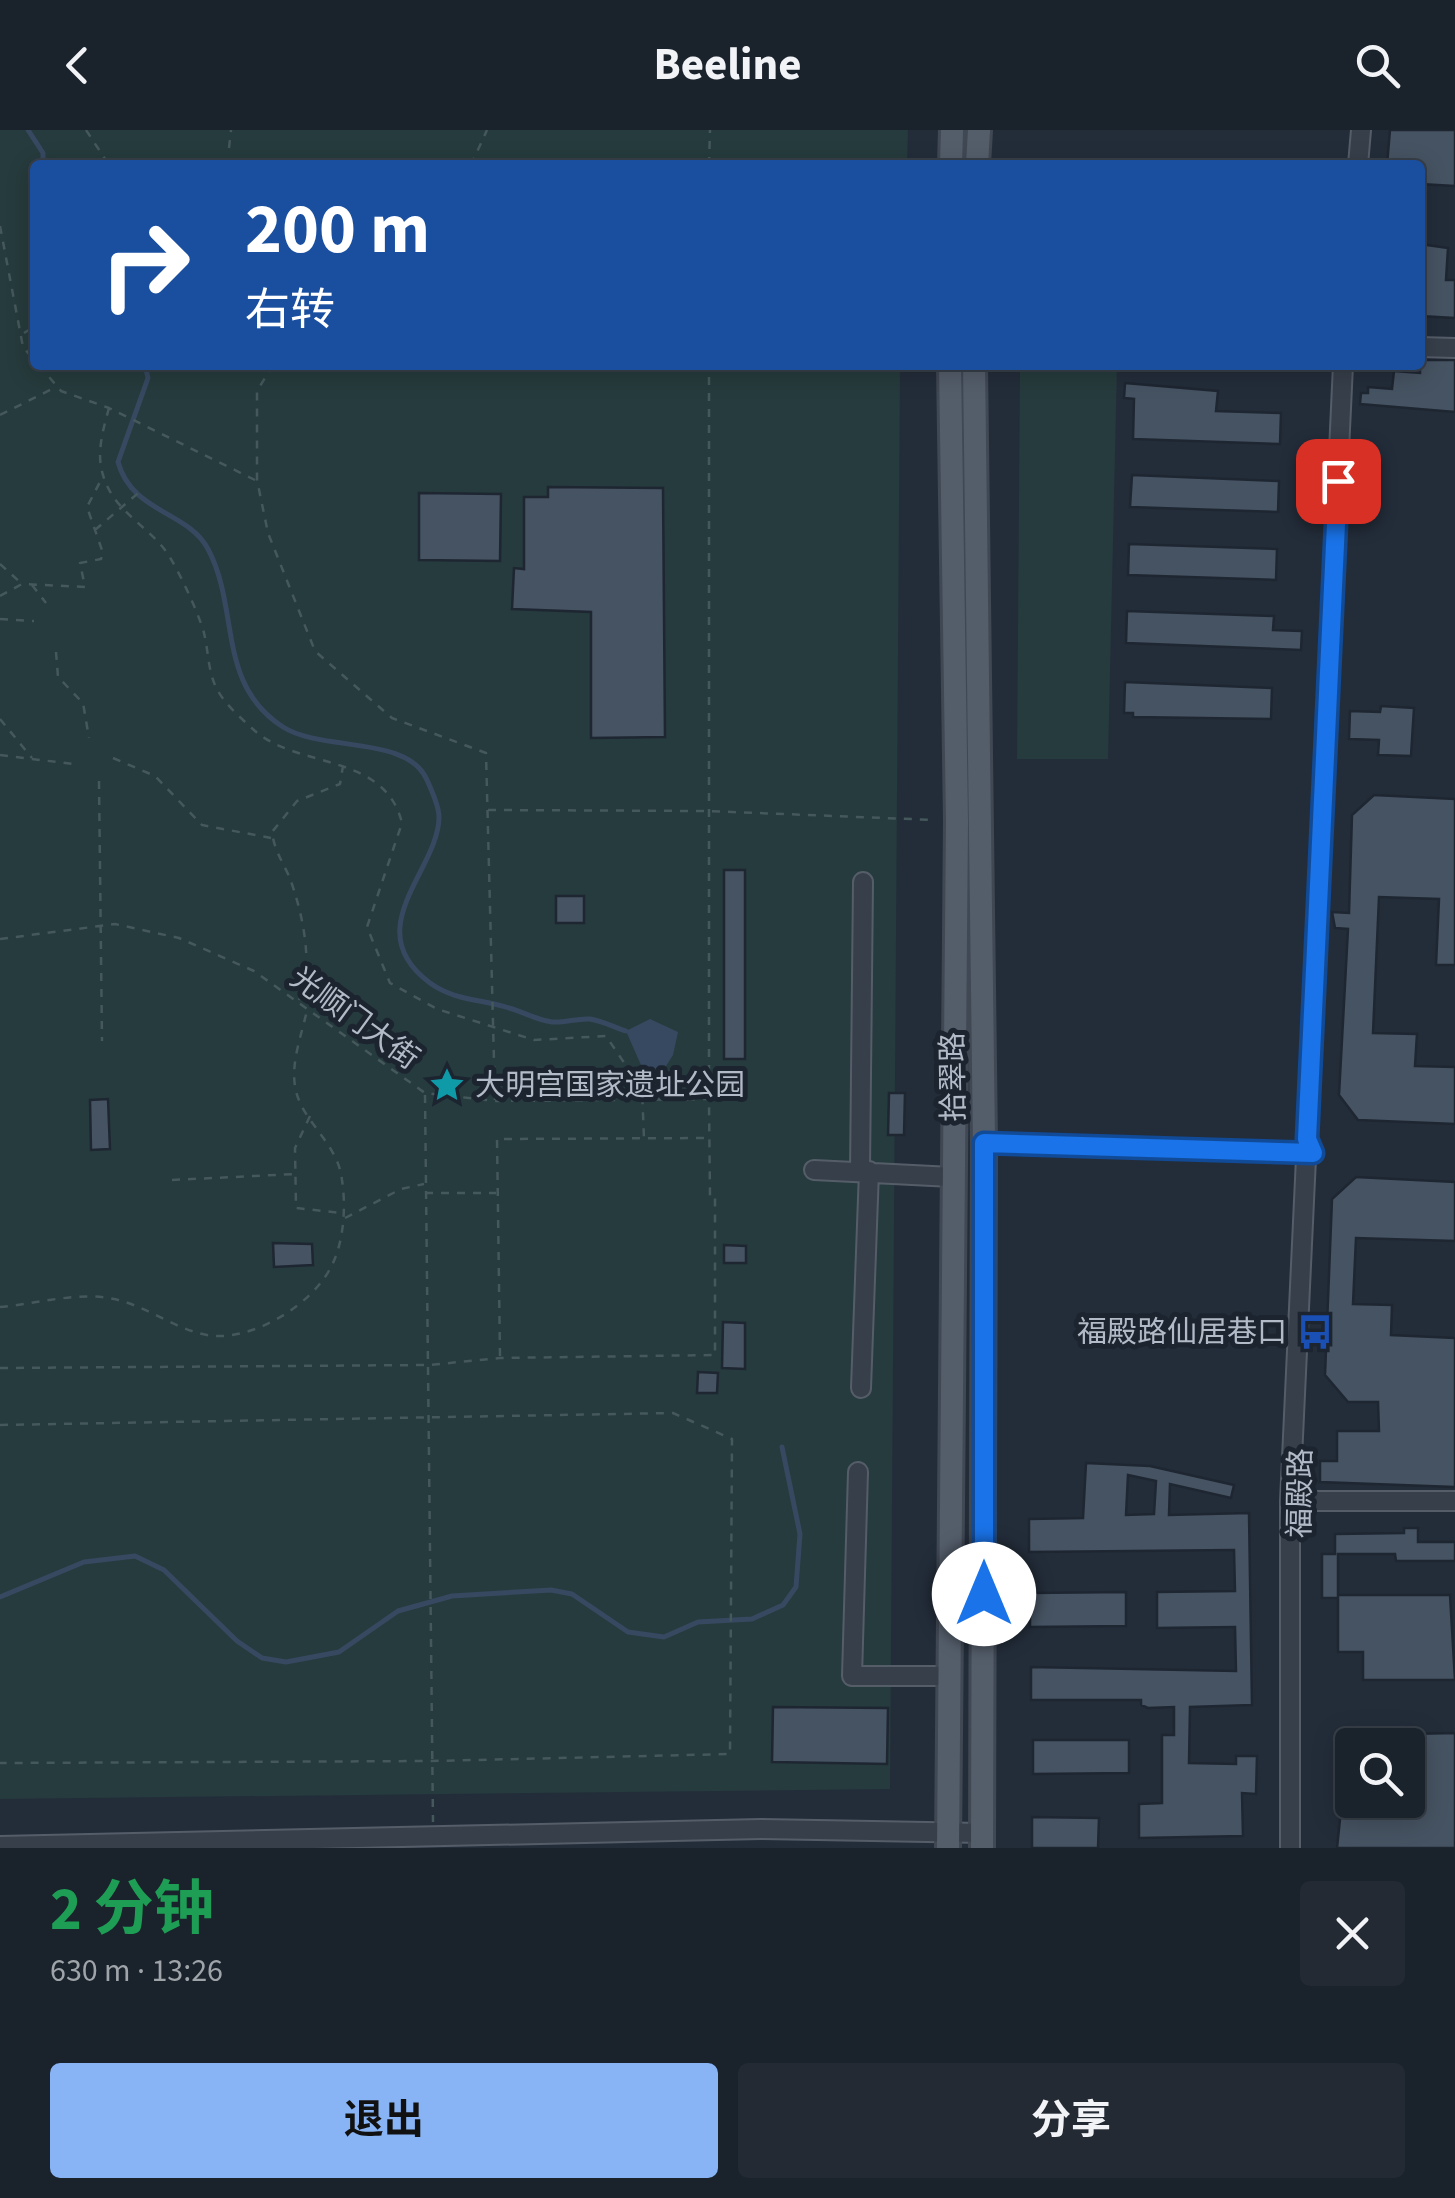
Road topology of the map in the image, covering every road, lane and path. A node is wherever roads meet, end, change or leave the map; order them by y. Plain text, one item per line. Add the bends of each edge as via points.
1 (86, 130) edge
2 (231, 130) edge
3 (478, 130) edge
4 (487, 130) edge
5 (710, 130) edge
6 (952, 130) edge
7 (979, 130) edge
8 (1361, 130) edge
9 (480, 136) junction
10 (229, 148) dead end
11 (107, 160) edge
12 (473, 160) edge
13 (710, 160) edge
14 (951, 160) edge
15 (977, 160) edge
16 (1358, 160) edge
17 (0, 226) edge
18 (30, 329) edge
19 (21, 335) junction
20 (1425, 347) edge
21 (1455, 348) edge
22 (30, 355) edge
23 (43, 370) edge
24 (269, 370) edge
25 (709, 370) edge
26 (950, 370) edge
27 (974, 370) edge
28 (1343, 370) edge
29 (57, 386) junction
30 (109, 408) junction
31 (0, 415) edge
32 (103, 477) junction
33 (257, 480) junction
34 (143, 489) dead end
35 (120, 508) junction
36 (94, 530) junction
37 (0, 564) edge
38 (22, 584) junction
39 (32, 585) junction
40 (68, 587) junction
41 (0, 596) edge
42 (65, 598) dead end
43 (46, 603) dead end
44 (0, 619) edge
45 (34, 621) dead end
46 (56, 652) dead end
47 (0, 718) edge
48 (89, 738) dead end
49 (0, 755) edge
50 (113, 758) dead end
51 (33, 760) junction
52 (73, 764) dead end
53 (343, 764) junction
54 (100, 782) dead end
55 (488, 810) junction
56 (708, 811) junction
57 (956, 821) junction
58 (273, 838) junction
59 (864, 882) dead end
60 (100, 926) junction
61 (0, 939) edge
62 (298, 1002) junction
63 (308, 1009) junction
64 (494, 1028) junction
65 (102, 1040) dead end
66 (424, 1092) junction
67 (643, 1099) junction
68 (709, 1099) junction
69 (496, 1101) junction
70 (310, 1116) junction
71 (644, 1138) junction
72 (709, 1138) junction
73 (984, 1143) junction
74 (1308, 1148) junction
75 (814, 1170) dead end
76 (864, 1171) junction
77 (296, 1174) junction
78 (952, 1177) junction
79 (172, 1180) dead end
80 (426, 1184) junction
81 (425, 1192) junction
82 (498, 1192) junction
83 (343, 1216) junction
84 (0, 1307) edge
85 (500, 1358) junction
86 (429, 1365) junction
87 (0, 1368) edge
88 (860, 1388) dead end
89 (427, 1415) junction
90 (0, 1426) edge
91 (858, 1472) dead end
92 (1295, 1500) junction
93 (1455, 1501) edge
94 (950, 1676) junction
95 (432, 1761) junction
96 (0, 1762) edge
97 (434, 1838) junction
98 (948, 1840) edge
99 (982, 1840) edge
100 (0, 1846) edge
101 (1290, 1848) edge
102 (1301, 1848) edge

1 - 11 path
2 - 10 path
3 - 9 path
4 - 9 path
5 - 13 path
6 - 14 main road
7 - 15 main road
8 - 16 street
9 - 12 path
17 - 19 path
18 - 19 path
19 - 22 path
20 - 21 street
23 - 29 path
24 - 33 path via 258,391
25 - 56 path
26 - 57 main road, 拾翠路
27 - 73 main road, 拾翠路
28 - 74 street, 福殿路
29 - 30 path
29 - 31 path
30 - 32 path
30 - 33 path
32 - 35 path
32 - 36 path via 88,499
33 - 55 path via 268,533 316,651 392,718 486,753
34 - 35 path
35 - 36 path
35 - 53 path via 174,565 202,627 215,686 228,704 274,745
36 - 40 path via 101,559 80,563 86,587
37 - 38 path
38 - 39 path
38 - 41 path
39 - 40 path
39 - 43 path
40 - 42 path
44 - 45 path
46 - 48 path via 58,677 83,702
47 - 51 path
49 - 51 path
50 - 58 path via 155,776 202,825
51 - 52 path
53 - 58 path via 340,784 296,801
53 - 64 path via 389,797 402,823 367,928 390,982 437,1010
54 - 60 path
55 - 56 path
55 - 64 path
56 - 57 path
56 - 68 path
57 - 78 main road, 拾翠路
58 - 62 path via 296,898 308,958
59 - 76 street
60 - 61 path, 光顺门大街
60 - 62 path, 光顺门大街 via 179,938 254,971
60 - 65 path
62 - 63 path, 光顺门大街
63 - 66 path, 光顺门大街
63 - 70 path via 294,1068 299,1101
64 - 67 path via 552,1042 606,1036 638,1079
64 - 69 path
66 - 69 path, 光顺门大街
66 - 80 path
67 - 68 path, 光顺门大街
67 - 69 path, 光顺门大街
67 - 71 path
68 - 72 path
70 - 77 path via 295,1148
70 - 83 path via 339,1162
71 - 72 path
71 - 82 path via 497,1140
72 - 85 path via 715,1355
73 - 74 street
73 - 99 main road, 拾翠路
74 - 92 street, 福殿路
75 - 76 street
76 - 78 street
76 - 88 street
77 - 79 path
77 - 83 path via 296,1208
78 - 94 main road, 拾翠路
80 - 81 path
80 - 83 path
81 - 82 path
81 - 86 path
82 - 85 path
83 - 84 path via 332,1266 319,1284 274,1322 252,1331 210,1335 113,1298
85 - 86 path
86 - 87 path
86 - 89 path
89 - 90 path
89 - 95 path
89 - 95 path via 673,1413 732,1440 730,1754
91 - 94 street via 852,1676
92 - 93 street
92 - 101 street, 福殿路
92 - 102 street, 福殿路
94 - 98 main road, 拾翠路
95 - 96 path
95 - 97 path
97 - 98 street via 761,1829
97 - 100 street
98 - 99 street

